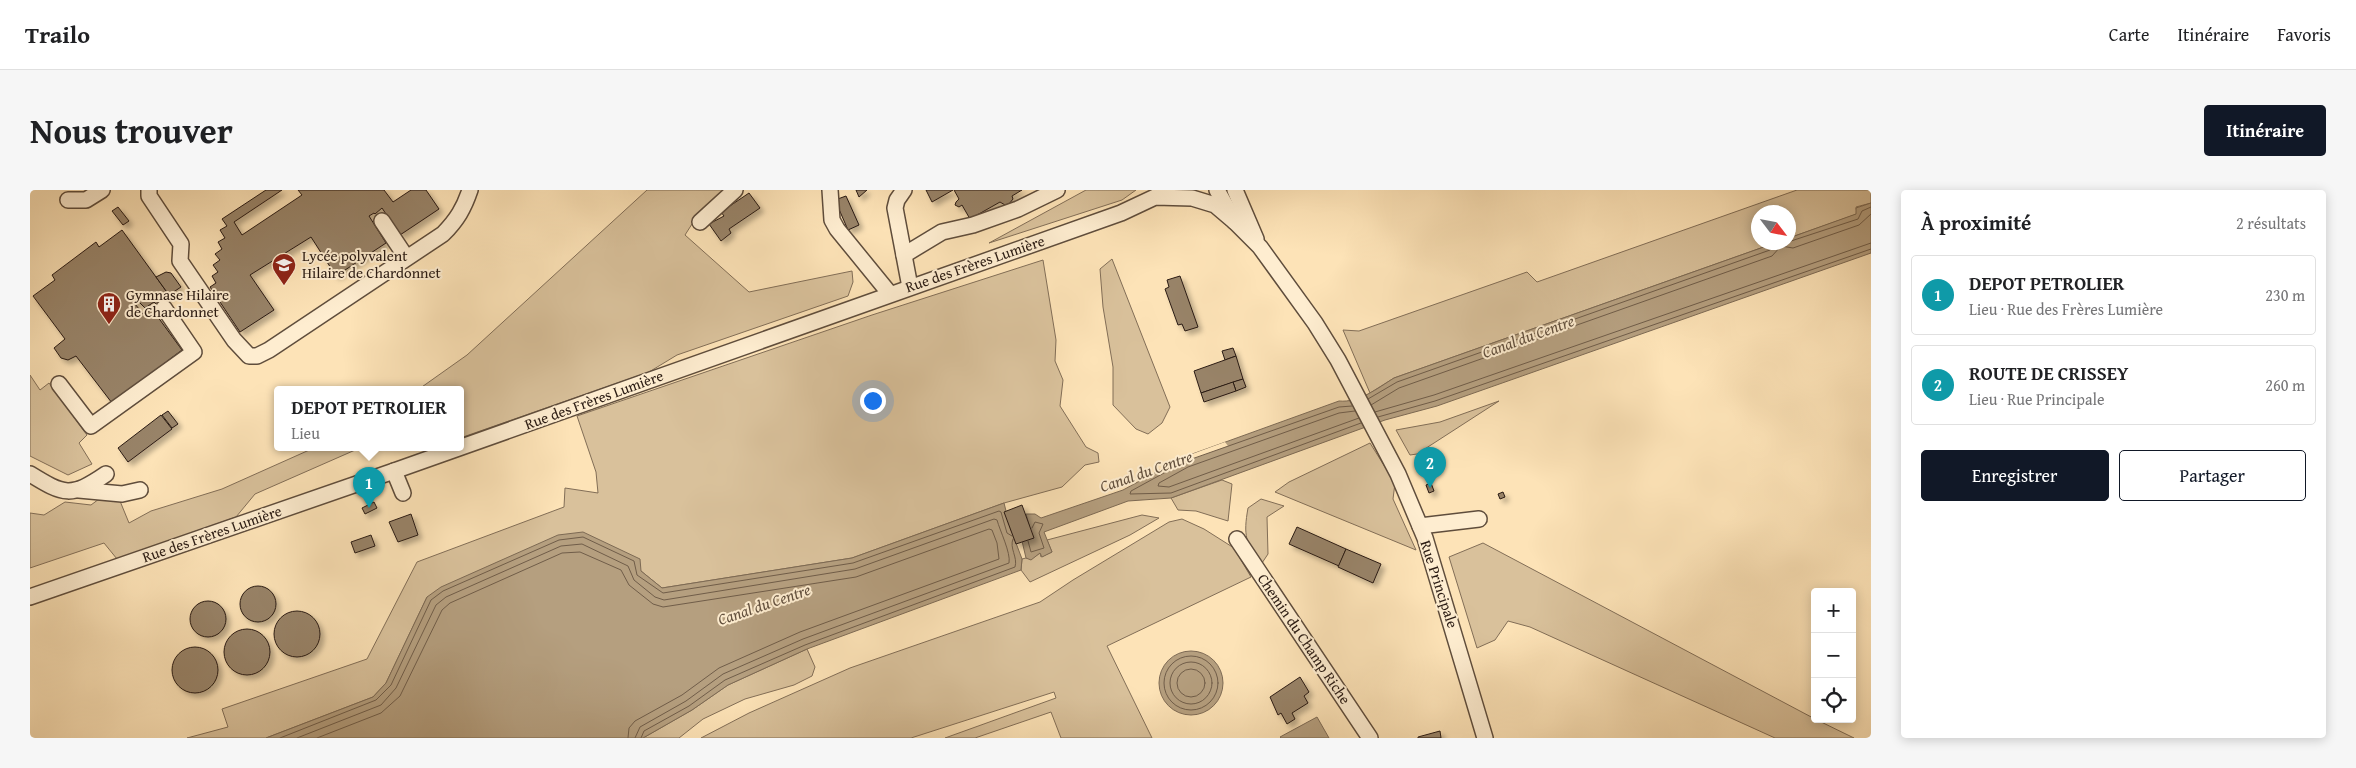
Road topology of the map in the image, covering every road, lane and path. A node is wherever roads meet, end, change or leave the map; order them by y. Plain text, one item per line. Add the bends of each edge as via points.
1 (102, 190) edge
2 (149, 190) edge
3 (470, 190) edge
4 (735, 190) edge
5 (830, 190) edge
6 (904, 190) edge
7 (1057, 190) edge
8 (1217, 190) edge
9 (1235, 190) edge
10 (1160, 192) edge
11 (68, 200) dead end
12 (382, 221) dead end
13 (700, 222) dead end
14 (1235, 222) junction
15 (1260, 247) junction
16 (904, 255) junction
17 (406, 257) junction
18 (910, 287) junction
19 (890, 294) junction
20 (164, 308) dead end
21 (59, 384) dead end
22 (464, 446) edge
23 (450, 451) edge
24 (394, 471) junction
25 (30, 474) edge
26 (106, 474) dead end
27 (78, 490) junction
28 (140, 490) dead end
29 (403, 493) dead end
30 (1479, 519) dead end
31 (1420, 526) junction
32 (1237, 539) dead end
33 (30, 597) edge
34 (1370, 738) edge
35 (1485, 738) edge

1 - 11 street via 86,200
2 - 17 street via 149,196 181,244 180,261 229,333 249,356 269,350
3 - 17 street via 456,222
4 - 13 street
5 - 19 street via 832,220 837,229
6 - 16 street via 894,208
7 - 16 street via 1018,209 942,232
8 - 14 street
9 - 15 street
10 - 14 street, Rue des Frères Lumière via 1214,206
10 - 18 street, Rue des Frères Lumière via 1121,214
12 - 17 street
14 - 15 street
15 - 31 street, Rue Principale via 1315,323 1378,436
16 - 18 street
18 - 19 street, Rue des Frères Lumière
19 - 22 street, Rue des Frères Lumière
20 - 21 street via 194,352 90,426
23 - 24 street, Rue des Frères Lumière
24 - 29 street
24 - 33 street, Rue des Frères Lumière
25 - 27 street via 66,492
26 - 27 street
27 - 28 street via 122,494
30 - 31 street
31 - 35 street, Rue Principale
32 - 34 street, Chemin du Champ Riche

